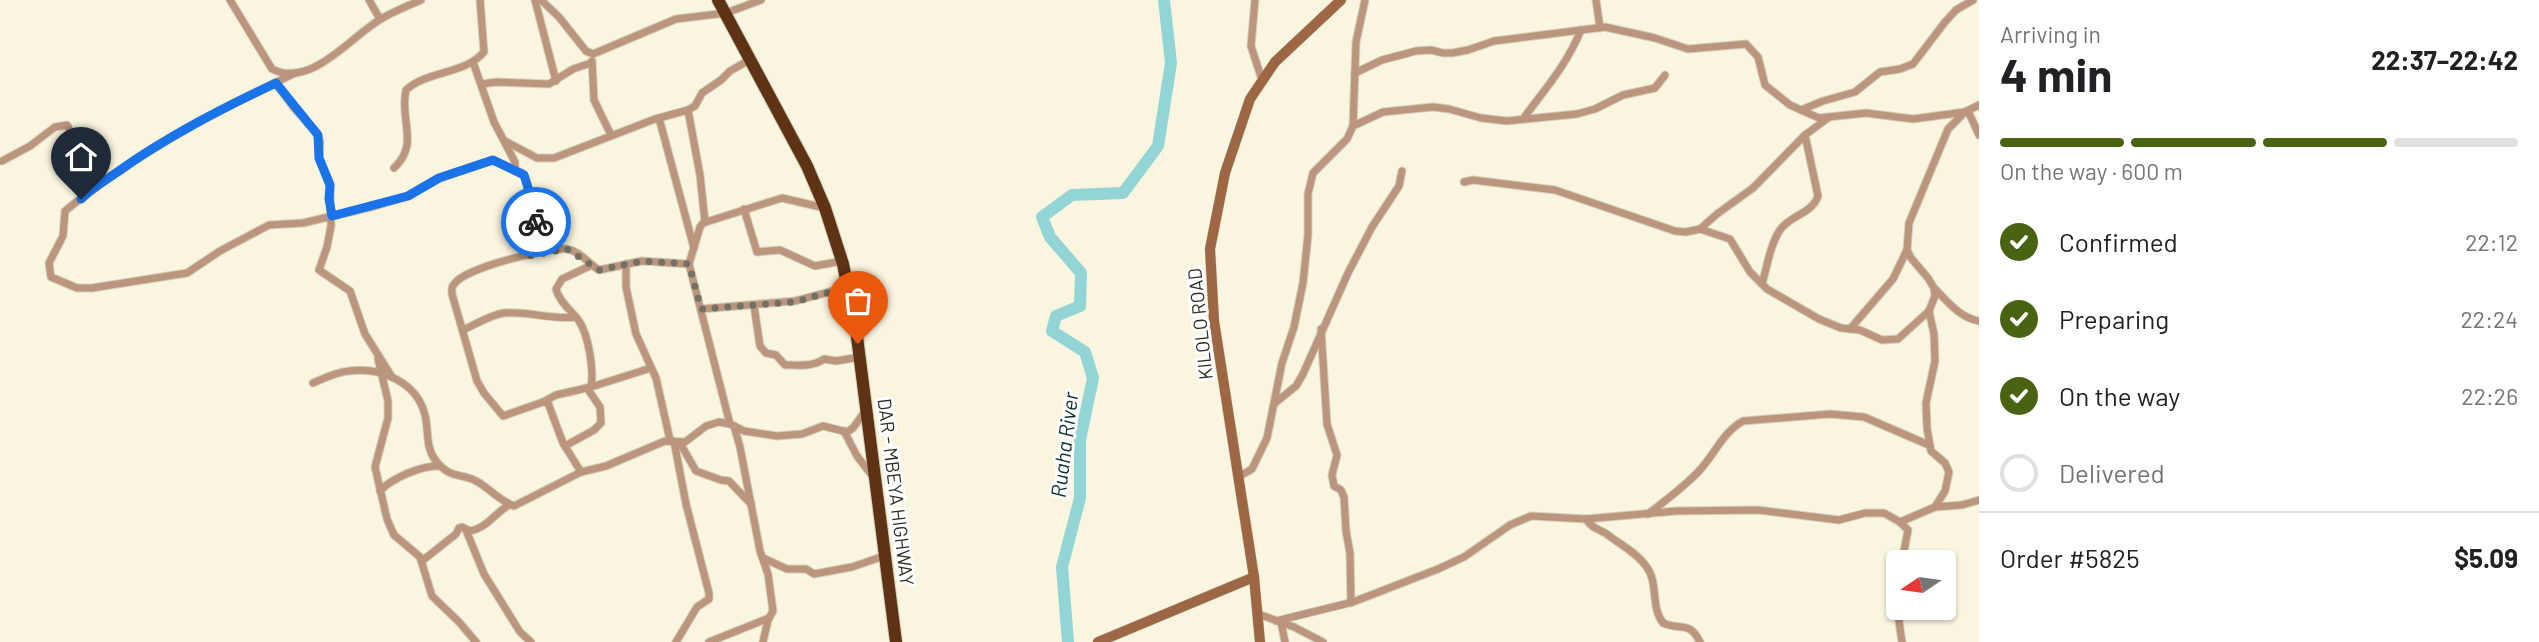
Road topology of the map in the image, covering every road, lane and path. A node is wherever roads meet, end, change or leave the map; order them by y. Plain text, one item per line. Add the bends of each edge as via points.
1 (230, 0) edge
2 (369, 0) edge
3 (421, 0) edge
4 (480, 0) edge
5 (535, 0) edge
6 (541, 0) edge
7 (718, 0) edge
8 (761, 0) edge
9 (1255, 0) edge
10 (1341, 0) edge
11 (1365, 0) edge
12 (1597, 0) edge
13 (1973, 0) edge
14 (726, 13) junction
15 (380, 19) junction
16 (1600, 28) junction
17 (1581, 30) junction
18 (595, 54) junction
19 (751, 59) junction
20 (472, 62) junction
21 (592, 63) junction
22 (1355, 73) junction
23 (295, 74) junction
24 (1665, 75) dead end
25 (1262, 80) junction
26 (556, 81) junction
27 (276, 83) junction
28 (482, 84) junction
29 (1979, 105) edge
30 (688, 110) junction
31 (1801, 110) junction
32 (1967, 111) junction
33 (659, 118) junction
34 (1829, 118) junction
35 (1523, 119) junction
36 (1353, 126) junction
37 (611, 135) junction
38 (1805, 135) junction
39 (1979, 135) edge
40 (505, 141) junction
41 (2, 161) dead end
42 (394, 168) dead end
43 (515, 170) junction
44 (1402, 171) dead end
45 (1464, 182) dead end
46 (86, 194) junction
47 (825, 208) junction
48 (744, 209) junction
49 (332, 216) junction
50 (705, 222) junction
51 (1700, 229) junction
52 (694, 248) junction
53 (1907, 250) junction
54 (528, 256) junction
55 (842, 261) junction
56 (626, 264) junction
57 (689, 264) junction
58 (592, 265) junction
59 (1762, 284) junction
60 (848, 287) junction
61 (1934, 288) junction
62 (754, 306) junction
63 (701, 309) junction
64 (1929, 311) junction
65 (576, 317) junction
66 (1979, 321) edge
67 (1321, 329) junction
68 (1850, 329) junction
69 (463, 330) junction
70 (376, 352) junction
71 (860, 357) junction
72 (650, 368) junction
73 (382, 374) junction
74 (392, 377) junction
75 (313, 383) dead end
76 (589, 388) junction
77 (544, 402) junction
78 (1275, 404) junction
79 (866, 409) junction
80 (732, 425) junction
81 (844, 431) junction
82 (675, 442) junction
83 (1929, 445) junction
84 (565, 446) junction
85 (440, 466) junction
86 (581, 472) junction
87 (1238, 477) junction
88 (876, 480) junction
89 (380, 491) junction
90 (1979, 500) edge
91 (752, 504) junction
92 (509, 505) junction
93 (1935, 507) junction
94 (1648, 515) junction
95 (1586, 519) junction
96 (1900, 522) junction
97 (467, 530) junction
98 (1904, 550) edge
99 (884, 556) junction
100 (762, 558) junction
101 (422, 561) junction
102 (1254, 577) junction
103 (1352, 603) junction
104 (1258, 614) junction
105 (769, 618) junction
106 (1899, 620) edge
107 (1279, 622) junction
108 (475, 642) edge
109 (531, 642) edge
110 (676, 642) edge
111 (709, 642) edge
112 (763, 642) edge
113 (896, 642) edge
114 (1098, 642) edge
115 (1260, 642) edge
116 (1285, 642) edge
117 (1323, 642) edge
118 (1700, 642) edge
119 (1902, 642) edge

1 - 23 street via 272,69
2 - 15 street
3 - 15 street
4 - 20 street via 484,50
5 - 26 street
6 - 18 street via 586,51
7 - 14 highway, DAR - MBEYA HIGHWAY
8 - 14 street
9 - 25 street via 1251,46
10 - 25 main road, KILOLO ROAD
11 - 22 street via 1357,29
12 - 16 street
13 - 31 street via 1956,10 1913,64 1880,72 1855,92
14 - 18 street via 680,17
14 - 19 highway, DAR - MBEYA HIGHWAY
15 - 23 street via 335,55
16 - 17 street
16 - 31 street via 1613,27 1688,49 1746,44 1758,57 1765,85
17 - 22 street via 1494,41 1468,50 1416,51
17 - 35 street via 1567,61
18 - 21 street
19 - 30 street via 702,93
19 - 47 highway, DAR - MBEYA HIGHWAY
20 - 28 street
20 - 42 street via 406,90 407,153
21 - 26 street
21 - 37 street via 594,100
22 - 36 street
23 - 27 street
24 - 35 street via 1655,88 1623,95 1595,109
25 - 87 main road, KILOLO ROAD via 1250,99 1228,162 1210,249 1213,321
26 - 28 street
27 - 46 street via 218,110
27 - 49 street via 318,135
28 - 40 street
29 - 32 street
30 - 33 street
30 - 50 street
31 - 34 street
32 - 34 street via 1913,119 1866,113
32 - 39 street
32 - 53 street via 1948,129 1909,223
33 - 37 street
33 - 52 street
34 - 38 street
35 - 36 street via 1494,120 1433,107 1383,112
36 - 78 street via 1347,139 1313,173 1303,283
37 - 40 street via 547,159 530,156
38 - 51 street via 1753,188
38 - 59 street via 1818,196 1810,208 1780,229
40 - 43 street
41 - 46 street via 55,127 67,125 81,150 74,185
43 - 49 street via 492,160 439,178 408,196
43 - 54 street via 525,177 537,219
44 - 67 street via 1399,186 1372,227
45 - 51 street via 1538,186 1675,231
46 - 49 street via 63,214 64,236 49,267 51,277 77,288 187,273 269,225
47 - 48 street via 786,198
47 - 55 highway, DAR - MBEYA HIGHWAY
48 - 50 street
48 - 55 street via 757,252 780,250 815,266
49 - 70 street via 319,270 350,291
50 - 52 street via 699,227
51 - 59 street via 1733,241
52 - 57 street
53 - 61 street
53 - 68 street via 1893,279
54 - 58 street via 567,249
54 - 69 street via 497,262 456,281 452,293
55 - 60 highway, DAR - MBEYA HIGHWAY
56 - 57 street
56 - 58 street via 599,270
56 - 72 street via 636,334
57 - 63 street
58 - 65 street via 557,285 559,298
59 - 68 street via 1819,319
60 - 62 street via 795,302
60 - 71 highway, DAR - MBEYA HIGHWAY
61 - 64 street
61 - 66 street via 1956,309
62 - 63 street
62 - 71 street via 760,346 785,365
63 - 80 street
64 - 68 street via 1905,335 1891,341
64 - 83 street via 1935,361 1926,403
65 - 69 street via 507,313
65 - 76 street via 593,370
67 - 78 street via 1296,386
67 - 103 street via 1327,424 1337,455 1332,479 1344,497
69 - 77 street via 480,387 500,414
70 - 73 street
70 - 74 street
71 - 79 highway, DAR - MBEYA HIGHWAY
72 - 76 street
72 - 82 street
73 - 74 street
73 - 75 street via 347,371
73 - 89 street via 388,418 374,467
74 - 85 street via 412,388 425,415 431,453
76 - 77 street
76 - 84 street via 600,407 601,422
77 - 84 street
78 - 87 street via 1259,459
79 - 81 street via 853,428
79 - 88 highway, DAR - MBEYA HIGHWAY
80 - 81 street via 777,436 823,426
80 - 82 street via 717,422
80 - 91 street
81 - 88 street
82 - 86 street
82 - 91 street via 696,471 729,481
82 - 110 street via 709,593
83 - 93 street via 1949,472
83 - 94 street via 1864,417 1830,414 1743,421 1724,436 1687,483
84 - 86 street
85 - 89 street via 395,480
85 - 92 street via 449,474 479,482
86 - 92 street via 521,505
87 - 102 main road, KILOLO ROAD
88 - 99 highway, DAR - MBEYA HIGHWAY
89 - 101 street via 394,535
90 - 93 street
91 - 100 street
92 - 97 street via 483,527
93 - 96 street
94 - 95 street
94 - 96 street via 1758,510 1839,520 1884,513
95 - 103 street via 1522,519 1464,557
95 - 118 street via 1649,570 1663,623 1689,628
96 - 98 street via 1908,530
97 - 101 street via 459,528
97 - 109 street via 484,574
99 - 100 street via 814,575
99 - 113 highway, DAR - MBEYA HIGHWAY
100 - 105 street via 773,611
101 - 108 street via 430,593
102 - 104 main road, KILOLO ROAD
102 - 114 main road
103 - 107 street
104 - 107 street
104 - 115 main road, KILOLO ROAD
105 - 111 street
105 - 112 street
106 - 119 street
107 - 116 street
107 - 117 street

